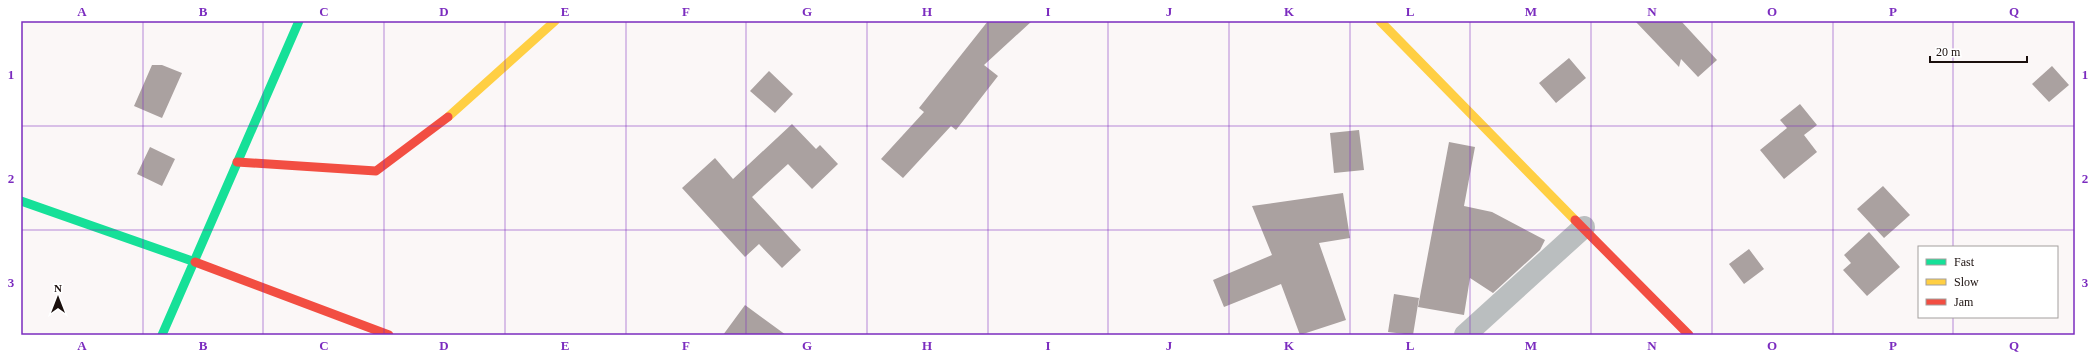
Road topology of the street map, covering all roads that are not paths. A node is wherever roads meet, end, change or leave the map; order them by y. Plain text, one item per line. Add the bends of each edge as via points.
1 (299, 21) edge
2 (555, 21) edge
3 (1380, 21) edge
4 (237, 162) junction
5 (21, 201) edge
6 (1584, 227) junction
7 (194, 262) junction
8 (162, 335) edge
9 (389, 335) edge
10 (1465, 335) edge
11 (1689, 335) edge

1 - 4 street
2 - 4 street via 452,114 376,171
3 - 6 street
4 - 7 street
5 - 7 street
6 - 10 street
6 - 11 street
7 - 8 street
7 - 9 street

